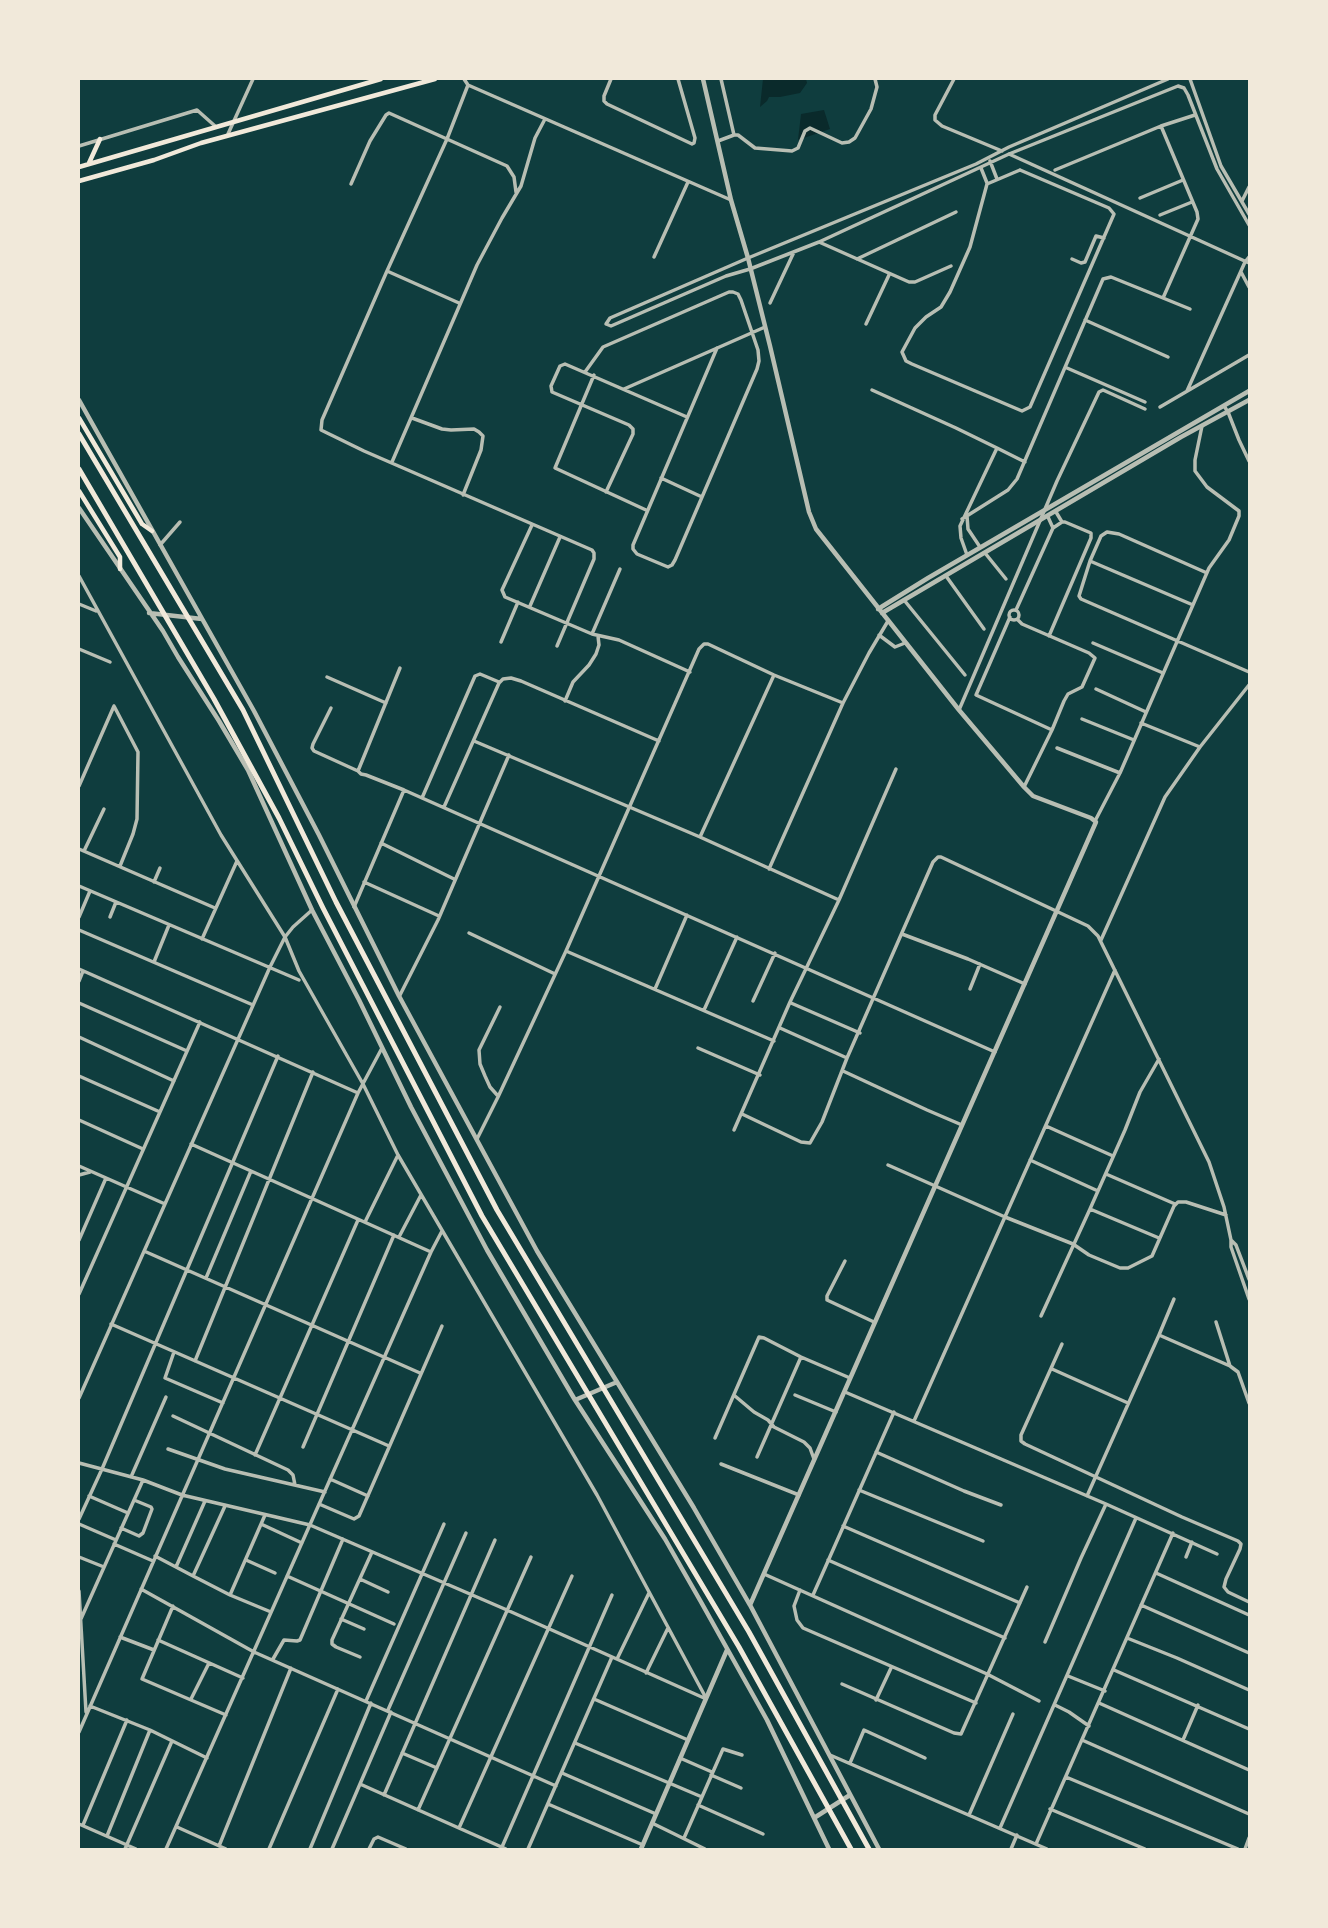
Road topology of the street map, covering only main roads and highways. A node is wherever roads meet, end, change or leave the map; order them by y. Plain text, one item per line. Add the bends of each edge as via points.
1 (381, 79) edge
2 (435, 79) edge
3 (100, 139) road end
4 (88, 164) junction
5 (79, 167) edge
6 (79, 181) edge
7 (79, 418) edge
8 (79, 434) edge
9 (79, 469) edge
10 (79, 491) edge
11 (152, 531) road end
12 (120, 569) road end
13 (851, 1849) edge
14 (869, 1849) edge

1 - 4 main road
2 - 6 main road
3 - 4 main road
4 - 5 main road
7 - 11 main road via 142,524
8 - 14 highway via 243,710 335,902 497,1210 749,1632
9 - 13 highway via 279,818 482,1216 739,1647
10 - 12 main road via 120,557

